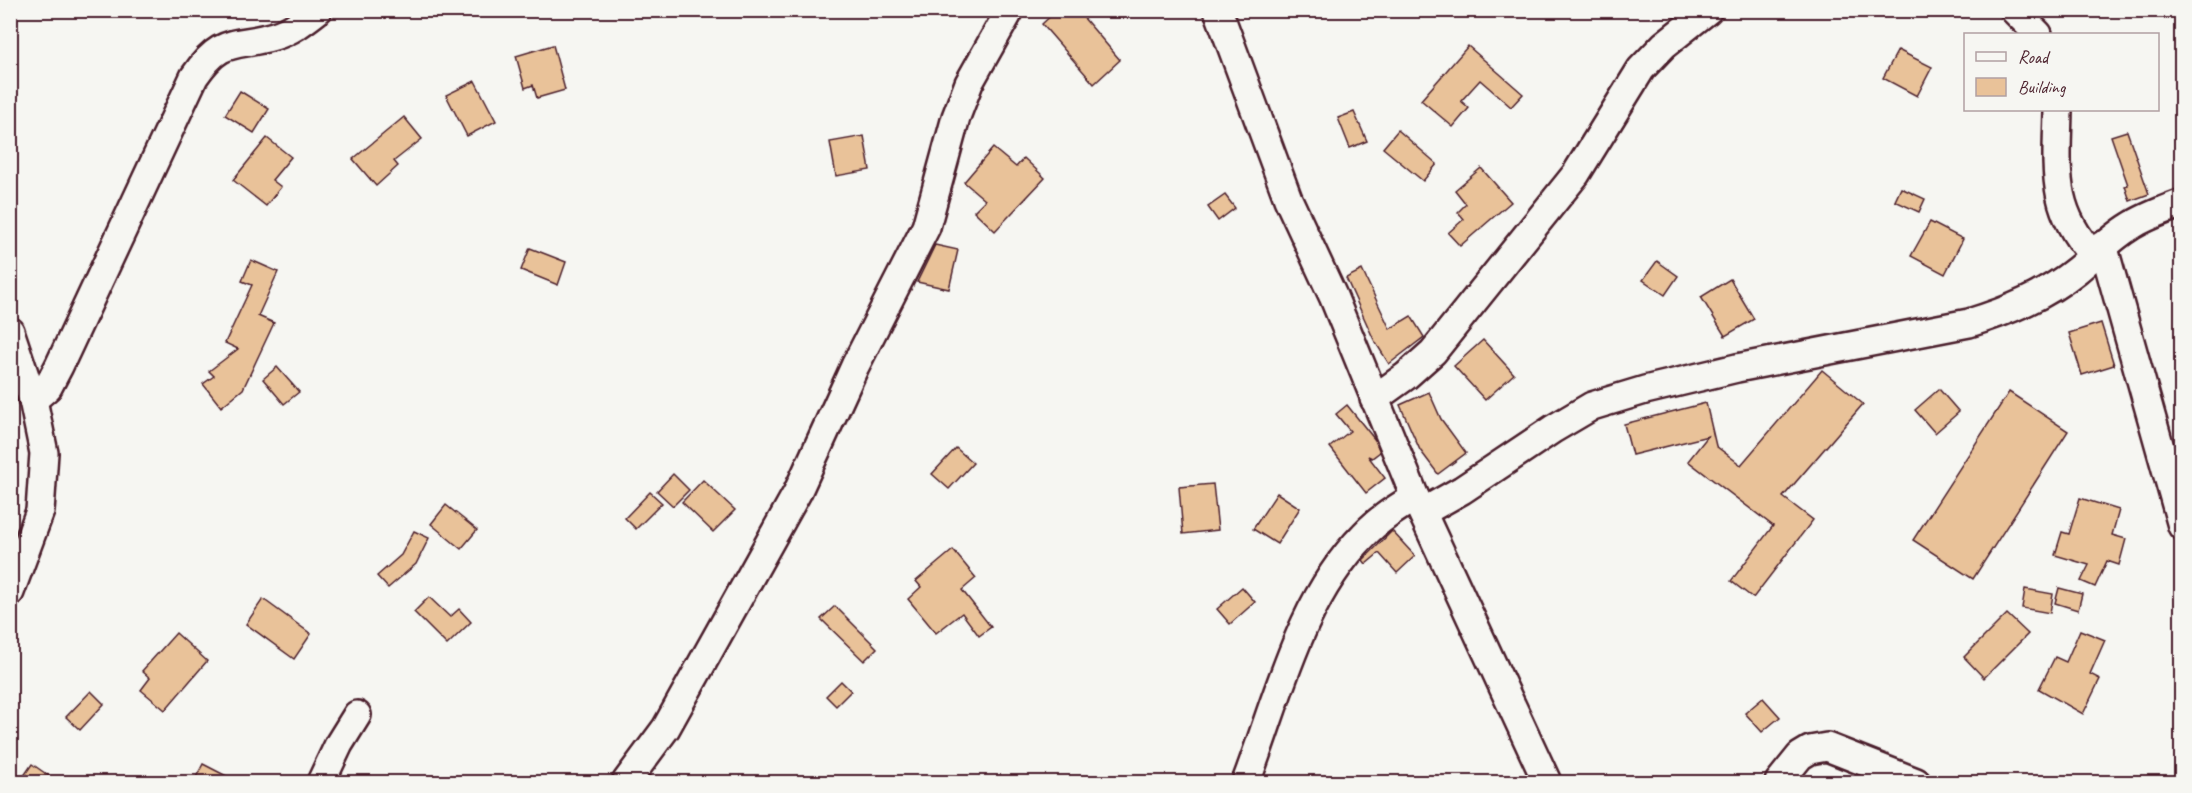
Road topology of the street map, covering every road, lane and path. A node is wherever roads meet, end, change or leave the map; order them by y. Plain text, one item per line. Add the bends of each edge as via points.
1 (318, 10) edge
2 (1010, 10) edge
3 (1218, 10) edge
4 (1708, 10) edge
5 (2014, 10) edge
6 (2037, 33) edge
7 (2058, 111) edge
8 (2181, 203) edge
9 (2098, 250) junction
10 (10, 331) edge
11 (1374, 399) junction
12 (33, 400) junction
13 (1419, 504) junction
14 (2181, 526) edge
15 (10, 592) edge
16 (357, 715) dead end
17 (321, 783) edge
18 (626, 783) edge
19 (1246, 783) edge
20 (1547, 783) edge
21 (1779, 783) edge
22 (1916, 783) edge

1 - 12 street via 295,28 272,37 234,42 213,52 204,62 59,366 48,387
2 - 18 street via 969,83 926,227 855,366 797,493 666,728
3 - 11 street via 1288,199 1333,296
4 - 11 street via 1641,69 1576,174 1433,352
5 - 6 street
7 - 9 street via 2061,205 2068,223
8 - 9 street via 2132,225
9 - 13 street via 2044,293 1992,316 1737,368 1592,406 1462,490
9 - 14 street
10 - 12 street
11 - 13 street
12 - 15 street via 44,453 40,511
13 - 19 street via 1365,534 1321,593 1298,640
13 - 20 street
16 - 17 street
21 - 22 street via 1800,756 1827,747

